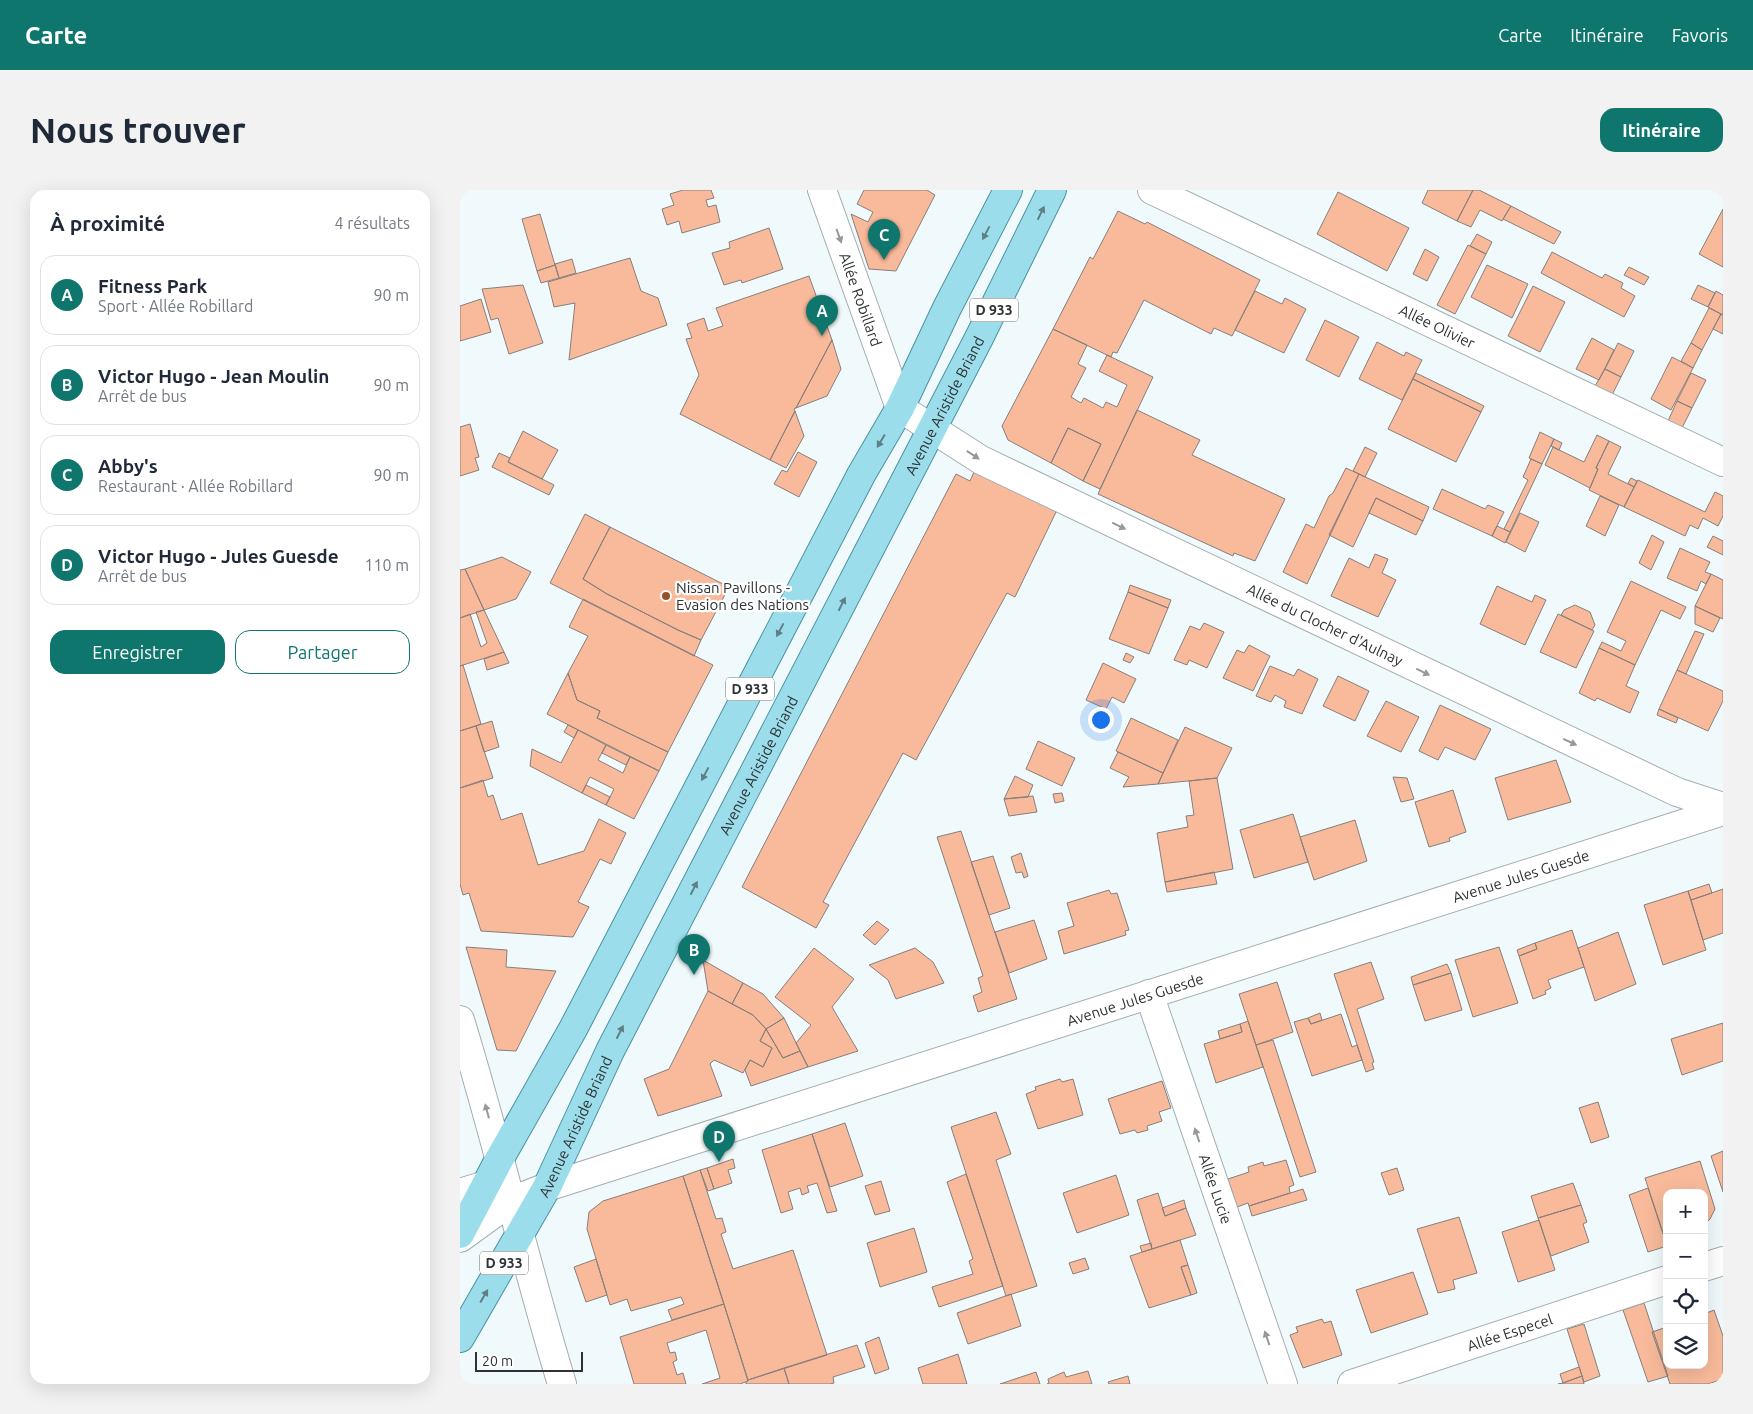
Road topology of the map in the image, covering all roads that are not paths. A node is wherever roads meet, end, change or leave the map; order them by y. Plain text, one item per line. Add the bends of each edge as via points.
1 (822, 190) edge
2 (1008, 190) edge
3 (1052, 190) edge
4 (1152, 190) edge
5 (900, 408) junction
6 (932, 428) junction
7 (1723, 462) edge
8 (1723, 807) edge
9 (1723, 811) edge
10 (1149, 994) junction
11 (460, 1020) edge
12 (500, 1158) junction
13 (486, 1185) junction
14 (547, 1187) junction
15 (460, 1193) edge
16 (511, 1201) junction
17 (520, 1235) junction
18 (460, 1236) edge
19 (1723, 1261) edge
20 (1708, 1266) edge
21 (1663, 1281) edge
22 (460, 1338) edge
23 (562, 1384) edge
24 (1283, 1384) edge
25 (1352, 1384) edge

1 -> 5 street, Allée Robillard
2 -> 5 main road, D 933 via 946,308
6 -> 3 main road, Avenue Aristide Briand / D 933
4 - 7 street, Allée Olivier
5 - 6 street, Allée du Clocher d'Aulnay
5 -> 12 main road, D 933 via 861,475 572,1029
6 -> 8 street, Allée du Clocher d'Aulnay via 990,464 1677,792
14 -> 6 main road, Avenue Aristide Briand / D 933 via 610,1051
9 - 10 street, Avenue Jules Guesde
10 - 14 street, Avenue Jules Guesde
24 -> 10 street, Allée Lucie
12 -> 11 street
12 - 13 main road, D 933
12 - 16 street
13 - 15 street
13 - 16 street
13 - 18 main road, D 933
14 - 16 street, Avenue Jules Guesde
14 - 17 main road, Avenue Aristide Briand / D 933
16 - 17 street
16 - 18 street, Avenue Jules Guesde
22 -> 17 main road, Avenue Aristide Briand / D 933
17 - 23 street
19 - 20 street
21 - 25 street, Allée Especel

